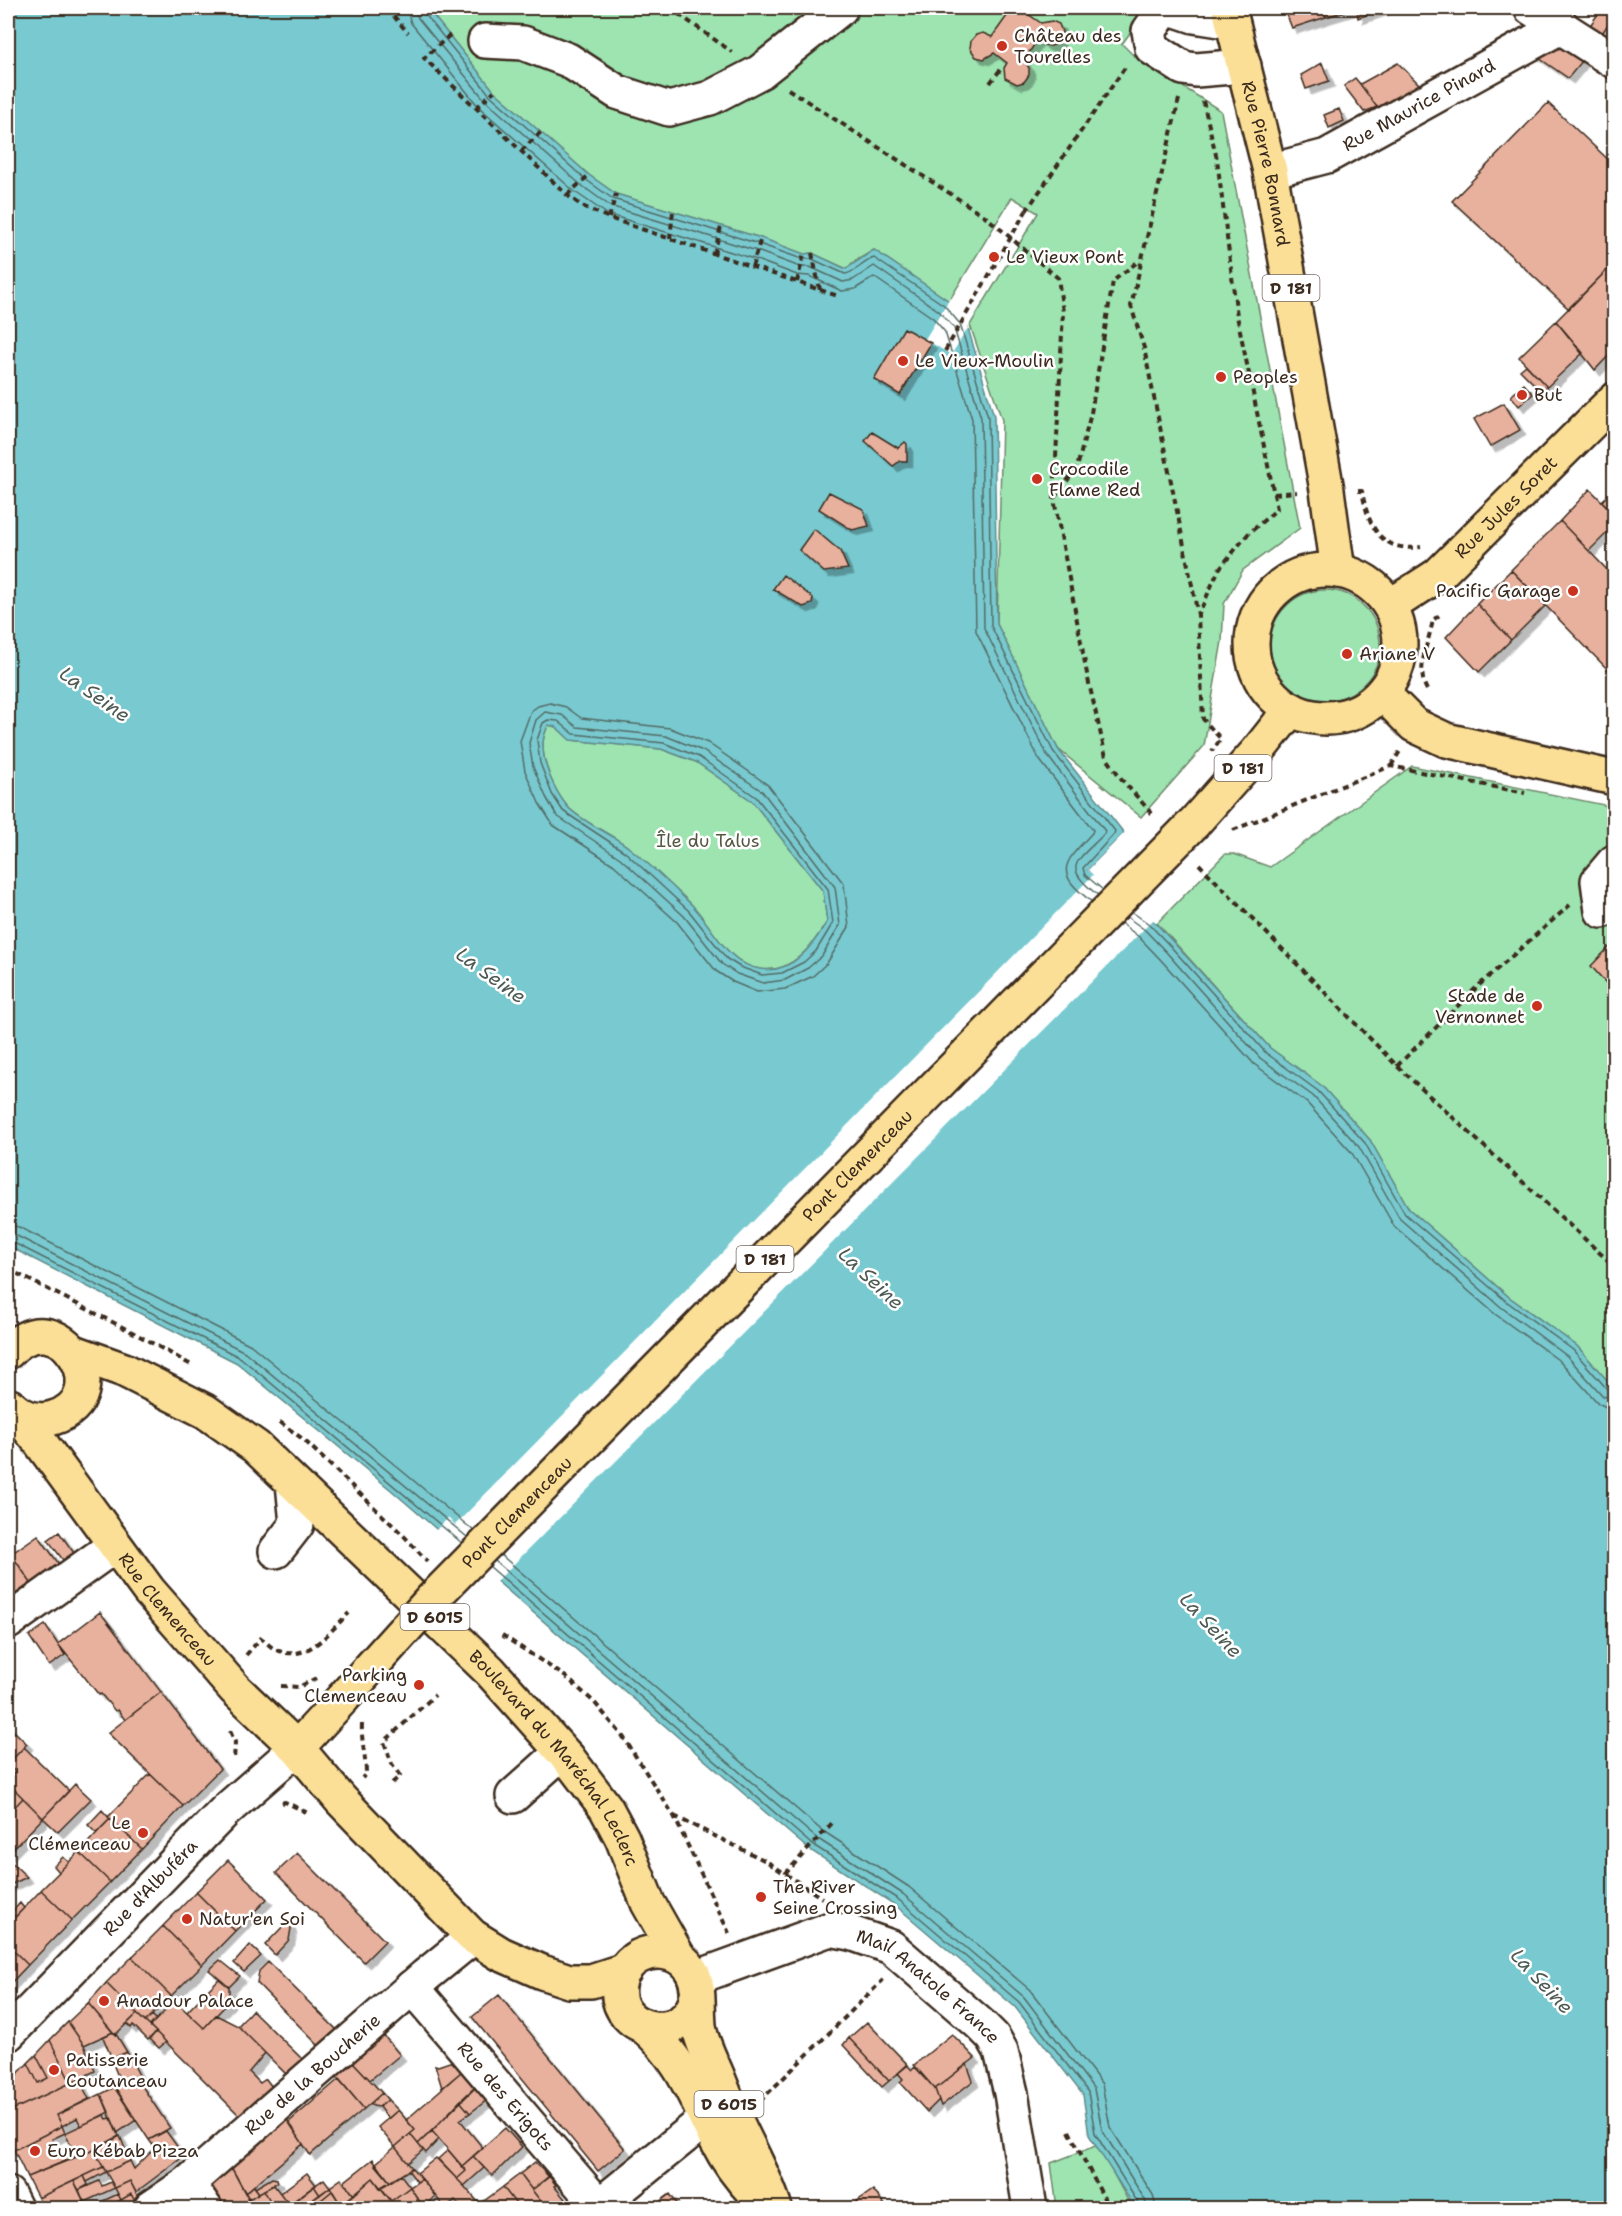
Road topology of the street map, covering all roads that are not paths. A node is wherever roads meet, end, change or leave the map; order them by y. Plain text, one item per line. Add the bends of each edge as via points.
1 (841, 8) edge
2 (1164, 8) edge
3 (1170, 8) edge
4 (1531, 8) edge
5 (1231, 15) edge
6 (1562, 26) junction
7 (485, 41) dead end
8 (1614, 61) edge
9 (1244, 66) junction
10 (1270, 171) junction
11 (1614, 400) edge
12 (1338, 571) junction
13 (1390, 606) junction
14 (1383, 694) junction
15 (1291, 709) junction
16 (1614, 778) edge
17 (8, 1331) edge
18 (41, 1336) junction
19 (8, 1352) edge
20 (74, 1352) junction
21 (169, 1394) junction
22 (9, 1405) edge
23 (67, 1407) junction
24 (52, 1460) junction
25 (293, 1484) junction
26 (114, 1546) junction
27 (276, 1551) dead end
28 (8, 1622) edge
29 (297, 1748) junction
30 (568, 1758) junction
31 (513, 1796) dead end
32 (648, 1903) junction
33 (472, 1936) junction
34 (630, 1964) junction
35 (690, 1977) junction
36 (575, 1982) junction
37 (412, 1987) junction
38 (634, 2020) junction
39 (8, 2034) edge
40 (722, 2122) junction
41 (8, 2194) edge
42 (196, 2196) edge
43 (597, 2207) edge
44 (15, 2208) edge
45 (151, 2208) edge
46 (767, 2208) edge
47 (775, 2208) edge
48 (1030, 2208) edge

1 - 7 street via 760,72 710,98 669,109 617,92 568,60 523,43
2 - 9 street via 1149,31 1152,48 1183,68
3 - 5 street via 1194,16
4 - 6 street
5 - 9 main road, Rue Pierre Bonnard / D 181
6 - 8 street
6 - 10 street, Rue Maurice Pinard via 1327,156
9 - 10 main road, Rue Pierre Bonnard / D 181
10 - 12 main road, Rue Pierre Bonnard / D 181
11 - 13 main road, Rue Jules Soret via 1438,575
12 - 13 main road via 1362,579
12 - 15 main road via 1304,573 1288,580 1263,604 1256,619 1252,645 1257,670 1276,699
13 - 14 main road via 1400,647
14 - 15 main road via 1362,709 1334,717 1304,715
14 - 16 main road via 1414,725 1446,740
15 - 29 main road, Pont Clemenceau / D 181, bridge via 1257,752 1177,823 432,1599
17 - 18 main road
18 - 19 main road via 25,1339
18 - 20 main road, Boulevard du Maréchal Leclerc via 57,1339
20 - 21 main road, Boulevard du Maréchal Leclerc / D 6015
20 - 23 main road via 83,1382
21 - 23 main road, Boulevard du Maréchal Leclerc / D 6015 via 100,1390
21 - 25 main road, Boulevard du Maréchal Leclerc / D 6015 via 205,1410 238,1433
22 - 23 main road, Boulevard du Maréchal Leclerc via 29,1418 45,1420
22 - 24 main road, Rue Clemenceau
23 - 24 main road via 50,1436
24 - 26 main road, Rue Clemenceau
25 - 27 street via 297,1524
25 - 30 main road, Boulevard du Maréchal Leclerc / D 6015 via 490,1671
26 - 28 street
26 - 29 main road, Rue Clemenceau via 235,1689
29 - 33 main road, Rue Clemenceau via 341,1800
29 - 39 street, Rue d'Albuféra / D 181 via 225,1811
30 - 31 street via 552,1761
30 - 32 main road, Boulevard du Maréchal Leclerc / D 6015 via 606,1808
32 - 34 main road via 639,1949
32 - 35 main road, Boulevard du Maréchal Leclerc / D 6015
33 - 36 main road, Rue Clemenceau via 542,1972
33 - 37 street, Rue de la Boucherie
34 - 35 main road via 643,1954 658,1951
34 - 36 main road via 591,1981
34 - 38 main road via 619,1983 619,1993
35 - 38 main road via 691,2012 677,2024 659,2029
35 - 40 main road, D 6015
35 - 48 street, Mail Anatole France via 830,1929 891,1947 993,2037 1015,2115
36 - 38 main road
37 - 42 street, Rue de la Boucherie
37 - 43 street, Rue des Erigots
38 - 40 main road, D 6015 via 656,2036
40 - 43 street
40 - 46 main road, D 6015 via 718,2144
40 - 47 main road, D 6015 via 765,2179
41 - 44 street
42 - 45 street, Rue de la Boucherie

